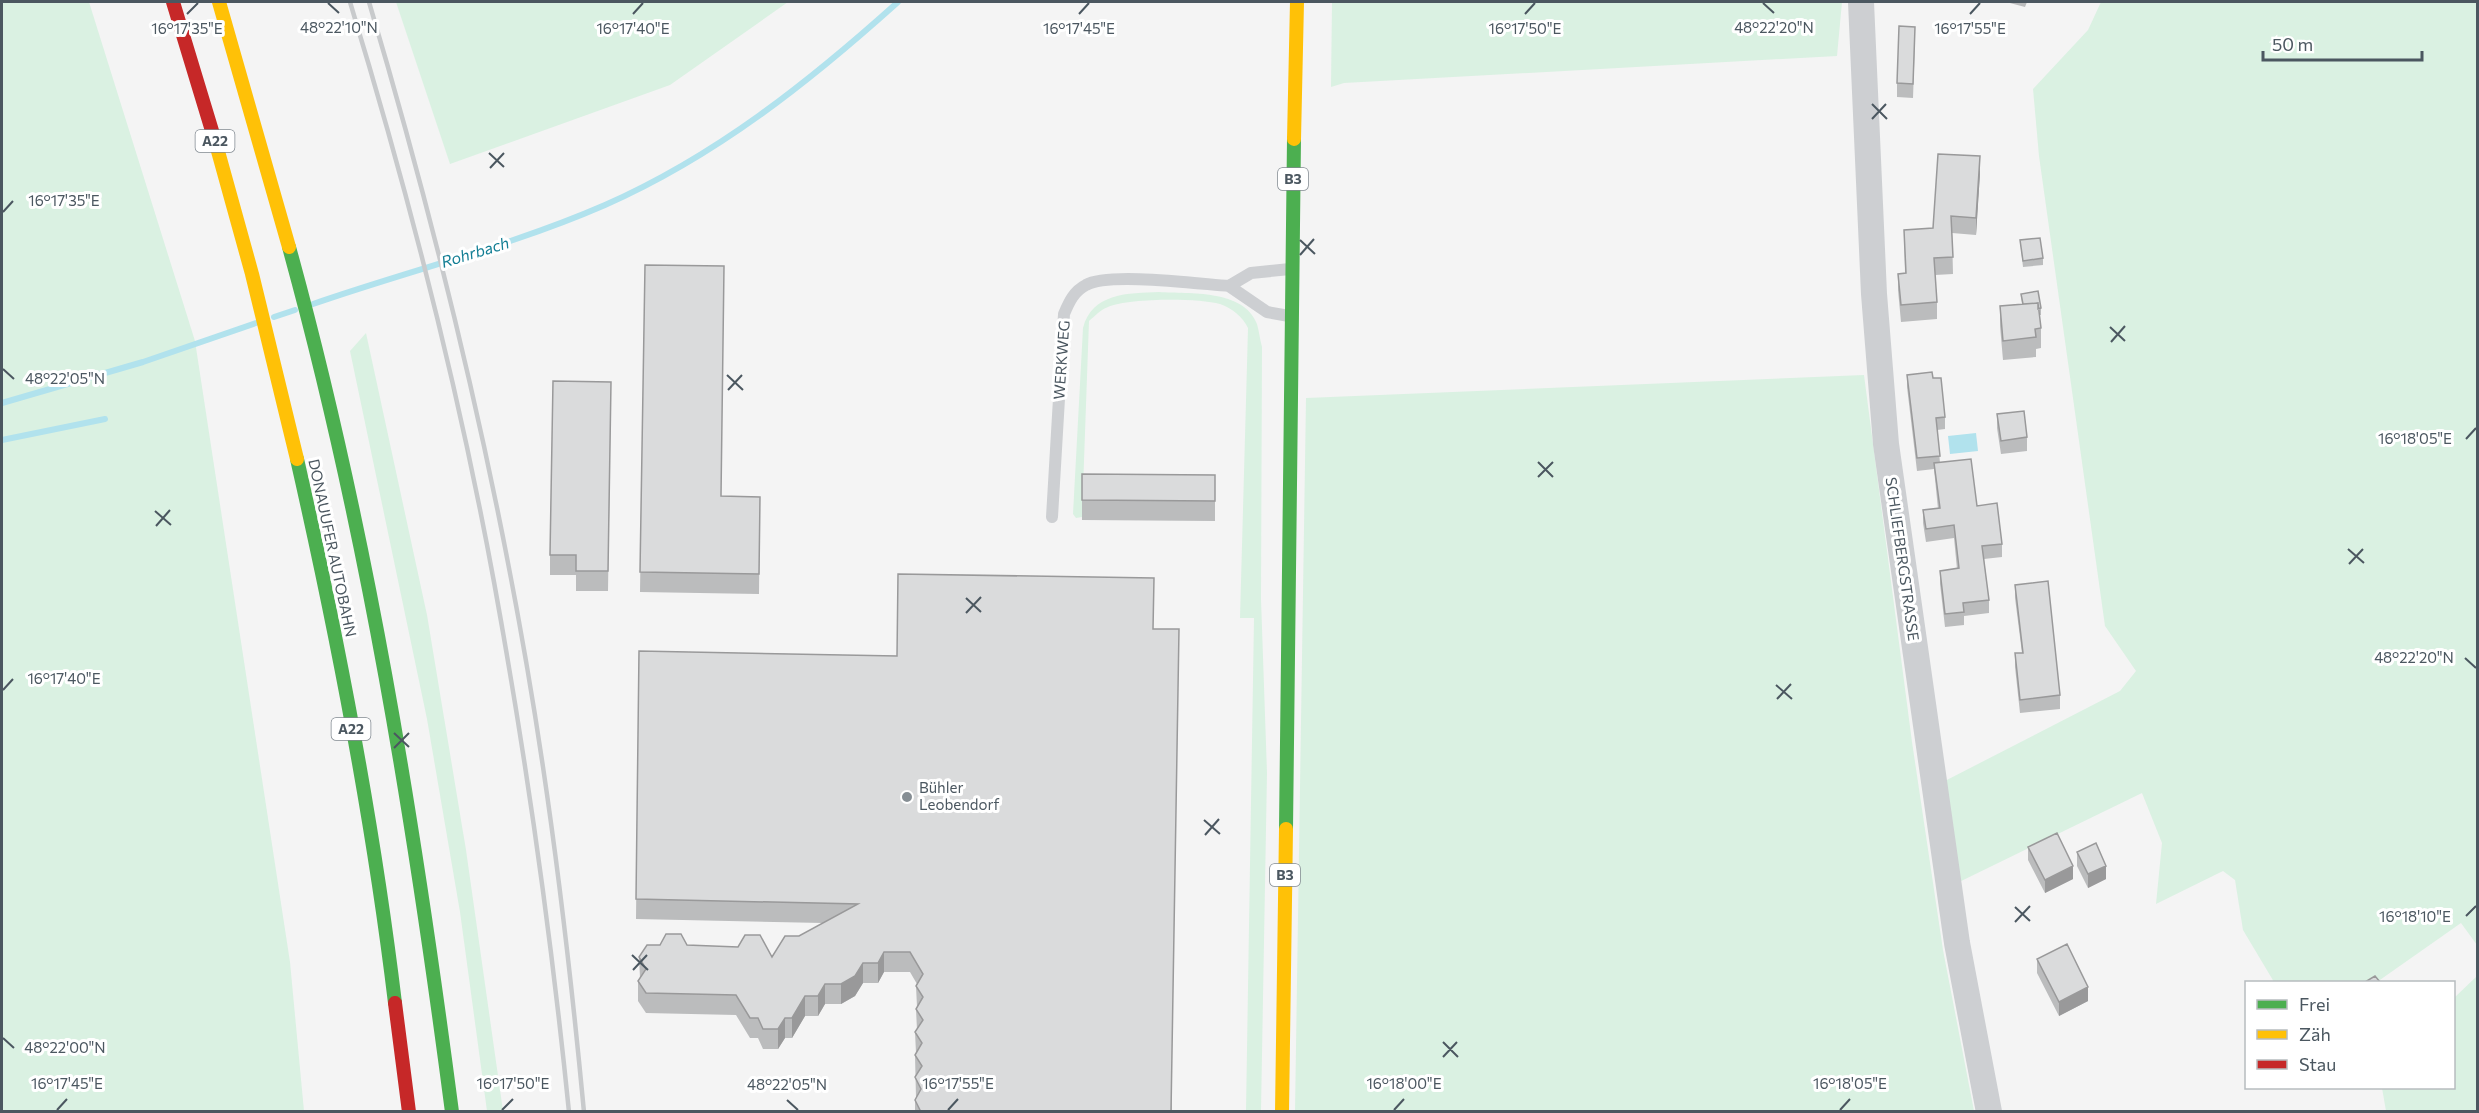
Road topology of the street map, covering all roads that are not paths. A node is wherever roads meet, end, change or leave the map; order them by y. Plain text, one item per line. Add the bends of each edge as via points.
1 (173, 2) edge
2 (219, 2) edge
3 (1297, 2) edge
4 (1861, 2) edge
5 (1291, 269) junction
6 (1229, 286) junction
7 (1290, 316) junction
8 (1052, 517) dead end
9 (409, 1112) edge
10 (452, 1112) edge
11 (1282, 1112) edge
12 (1989, 1112) edge

1 - 9 main road, DONAUUFER AUTOBAHN / A22 via 222,167 307,506 345,691 395,986
2 - 10 main road, DONAUUFER AUTOBAHN / A22 via 314,339 389,682 435,973
3 - 5 main road, B3
4 - 12 street, SCHLIEFBERGSTRASSE via 1886,444 1955,932
5 - 6 lane via 1251,273
5 - 7 main road, B3
6 - 7 lane via 1267,312
6 - 8 lane, WERKWEG via 1108,279 1086,284 1076,292 1064,314
7 - 11 main road, B3

